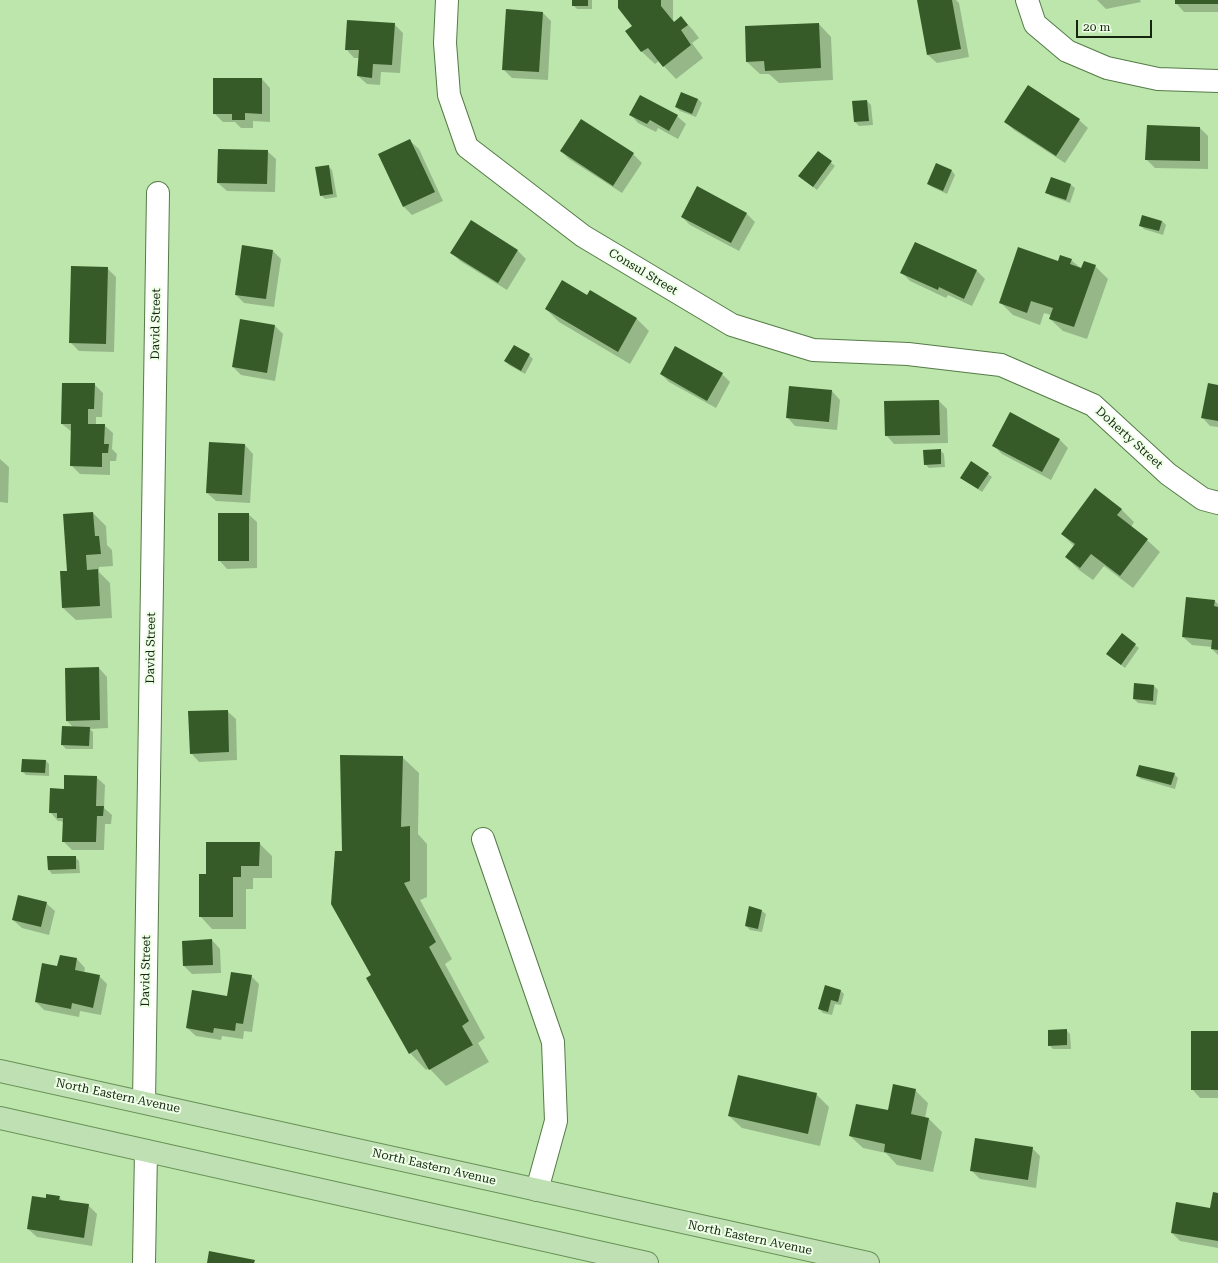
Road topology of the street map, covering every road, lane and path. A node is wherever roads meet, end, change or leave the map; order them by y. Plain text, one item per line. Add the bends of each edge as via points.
1 (447, 0) edge
2 (1027, 0) edge
3 (1218, 81) edge
4 (158, 193) dead end
5 (991, 364) joint
6 (1218, 503) edge
7 (482, 839) dead end
8 (0, 1070) edge
9 (144, 1102) junction
10 (0, 1118) edge
11 (146, 1151) junction
12 (537, 1190) junction
13 (144, 1263) edge
14 (647, 1263) edge
15 (868, 1263) edge

1 - 5 street, Consul Street via 445,42 449,95 467,147 583,236 732,326 813,350 908,354
2 - 3 street via 1035,24 1067,51 1107,68 1158,79
4 - 9 street, David Street
5 - 6 street, Doherty Street via 1001,365 1093,406 1168,474 1203,499
7 - 12 street via 553,1042 556,1121
8 - 9 main road, North Eastern Avenue
9 - 12 main road, North Eastern Avenue
10 - 11 main road
11 - 13 street
11 - 14 main road
12 - 15 main road, North Eastern Avenue

